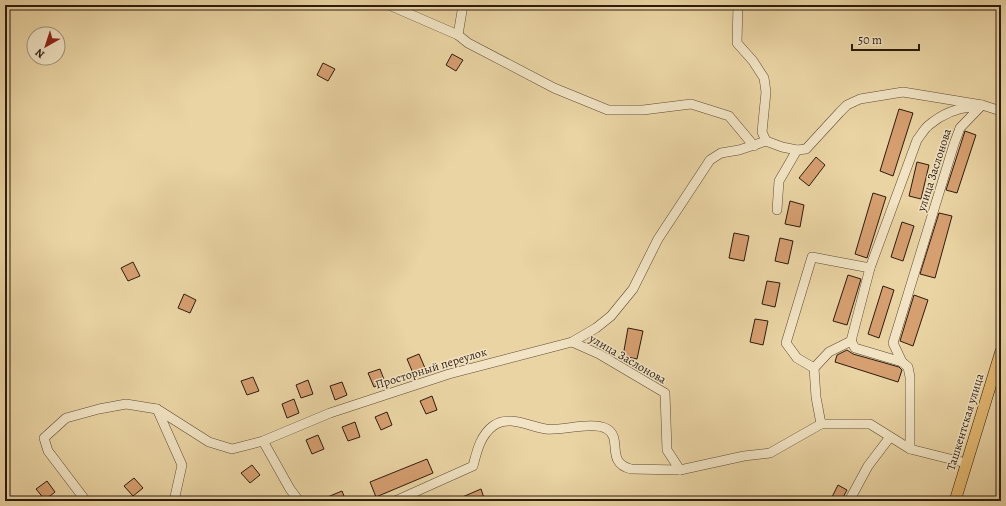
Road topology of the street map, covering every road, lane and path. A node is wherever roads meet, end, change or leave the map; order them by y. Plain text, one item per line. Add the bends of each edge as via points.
1 (389, 5) edge
2 (463, 5) edge
3 (738, 5) edge
4 (458, 35) junction
5 (982, 105) junction
6 (1001, 111) edge
7 (766, 141) junction
8 (754, 146) junction
9 (797, 150) junction
10 (777, 210) dead end
11 (870, 268) junction
12 (851, 341) junction
13 (572, 342) junction
14 (1001, 352) edge
15 (902, 362) junction
16 (814, 368) junction
17 (157, 409) junction
18 (820, 424) junction
19 (890, 437) junction
20 (263, 441) junction
21 (910, 449) junction
22 (966, 464) junction
23 (680, 470) junction
24 (86, 501) edge
25 (174, 501) edge
26 (300, 501) edge
27 (395, 501) edge
28 (849, 501) edge
29 (955, 501) edge

1 - 4 street
2 - 4 street
3 - 7 street via 737,43 764,78 766,92 762,132
4 - 8 street via 468,43 554,88 608,110 643,110 691,104 729,116
5 - 6 street
5 - 9 street via 903,92 860,99 847,105 806,149
5 - 11 street, улица Заслонова via 961,108 943,116 929,125 917,140
5 - 15 street, улица Заслонова via 960,128 949,160 893,343
7 - 8 street, Просторный переулок
7 - 9 street
8 - 13 street, Просторный переулок via 721,153 710,160 658,239 633,289 612,316
9 - 10 street via 780,181
11 - 12 street, улица Заслонова
11 - 16 street via 812,257 786,343 797,358
12 - 15 street via 855,348
12 - 16 street via 829,352
13 - 20 street, Просторный переулок via 449,374 330,413
13 - 23 street, улица Заслонова via 599,354 665,393 667,450
14 - 22 main road, Ташкентская улица
15 - 21 street, улица Заслонова via 908,367 910,376
16 - 18 street
17 - 20 street, Просторный переулок via 209,442 232,449
17 - 24 street, Просторный переулок via 126,404 99,409 66,418 44,438 48,451
17 - 25 street via 182,465
18 - 19 street via 870,424
18 - 23 street via 770,453
19 - 21 street
19 - 28 street via 868,466
20 - 26 street via 290,489
21 - 22 street
22 - 29 main road, Ташкентская улица
23 - 27 street via 624,468 616,459 613,435 606,428 584,426 546,429 519,422 506,422 494,425 486,432 480,441 473,466

